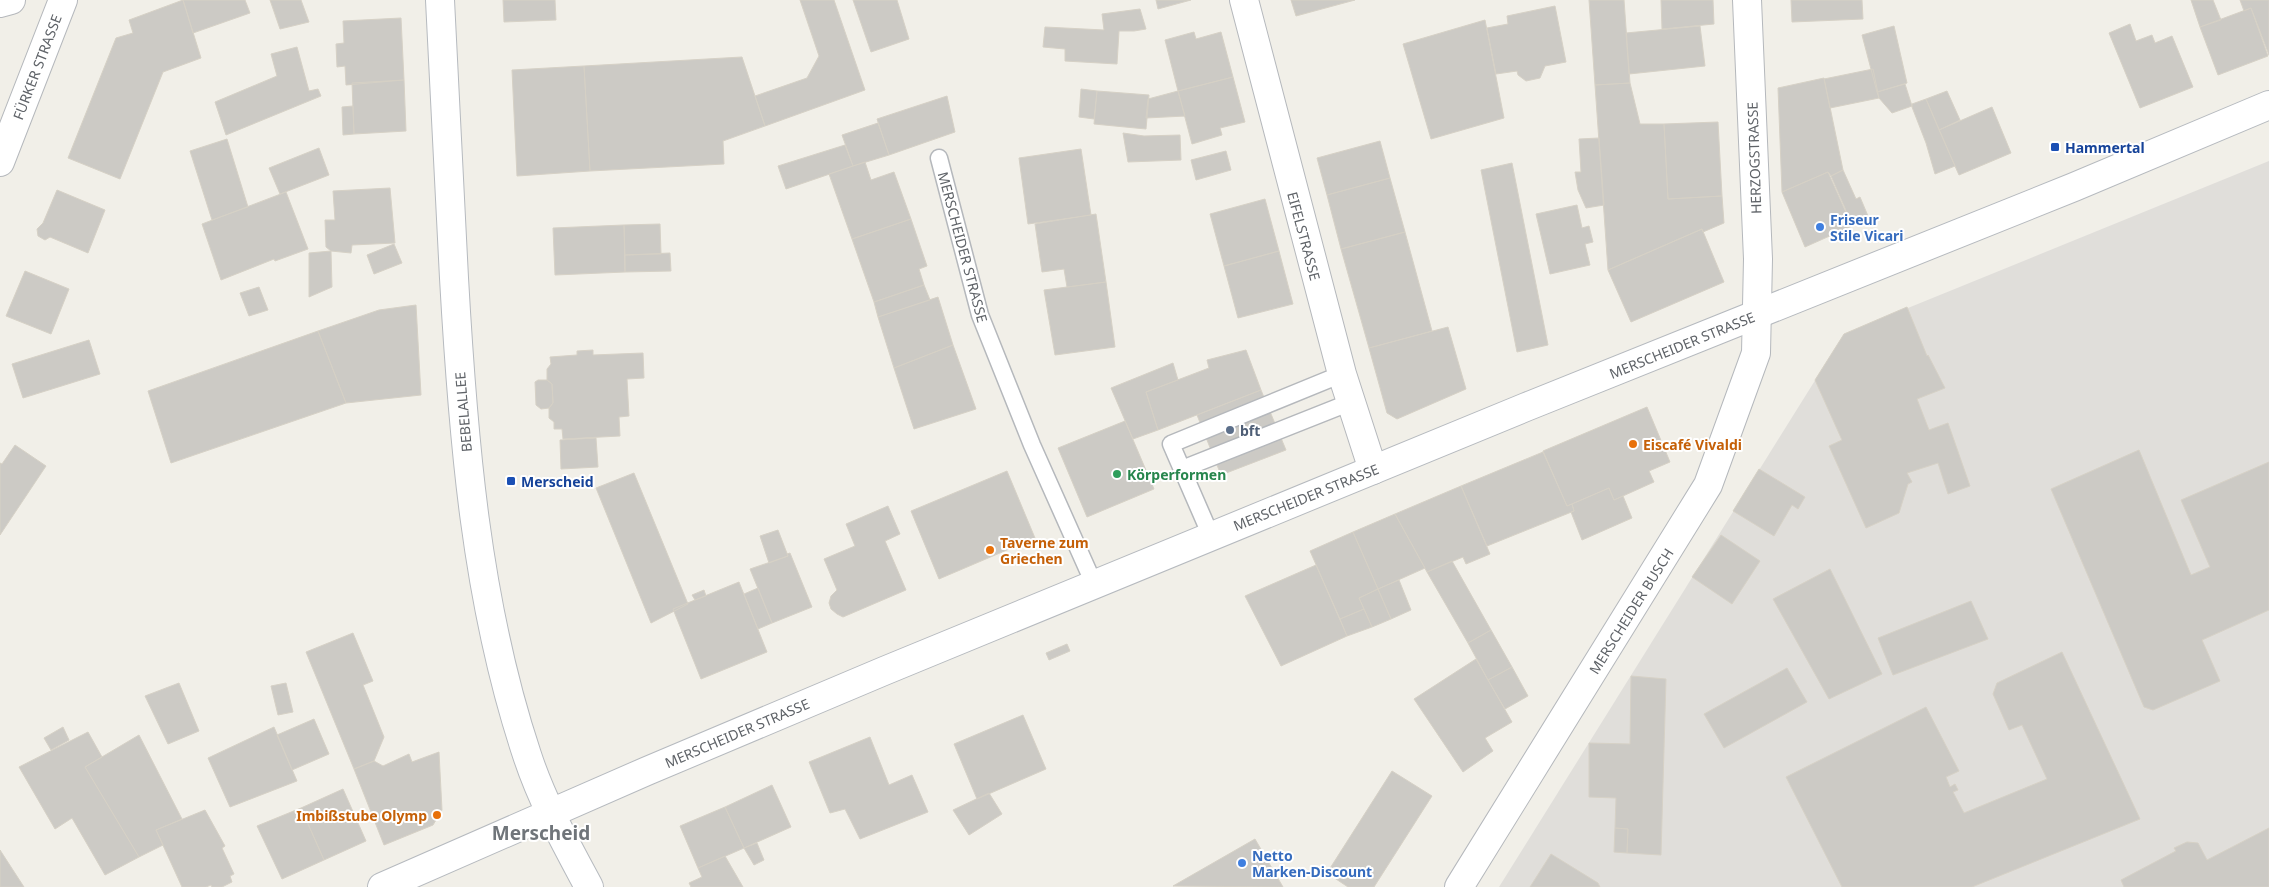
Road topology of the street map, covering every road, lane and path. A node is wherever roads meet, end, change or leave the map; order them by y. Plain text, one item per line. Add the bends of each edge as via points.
1 (11, 0) edge
2 (63, 0) edge
3 (440, 0) edge
4 (1244, 0) edge
5 (1747, 0) edge
6 (0, 3) edge
7 (2269, 105) edge
8 (940, 158) dead end
9 (0, 162) edge
10 (1756, 315) junction
11 (1342, 374) junction
12 (1350, 402) junction
13 (1182, 469) junction
14 (1373, 470) junction
15 (1211, 536) junction
16 (1094, 584) junction
17 (551, 813) junction
18 (382, 887) edge
19 (589, 887) edge
20 (1459, 887) edge

1 - 6 main road
2 - 9 main road, FÜRKER STRASSE
3 - 17 main road, BEBELALLEE via 458,351 468,473 485,585 506,682 527,756
4 - 11 main road, EIFELSTRASSE
5 - 10 main road, HERZOGSTRASSE via 1758,259
7 - 10 main road, MERSCHEIDER STRASSE via 2074,188
8 - 16 lane, MERSCHEIDER STRASSE via 980,315 1032,445
10 - 14 main road, MERSCHEIDER STRASSE
10 - 20 main road, MERSCHEIDER BUSCH via 1756,353 1708,485
11 - 12 main road, EIFELSTRASSE
11 - 13 lane via 1171,444
12 - 13 lane
12 - 14 main road, EIFELSTRASSE
13 - 15 lane
14 - 15 main road, MERSCHEIDER STRASSE
15 - 16 main road, MERSCHEIDER STRASSE
16 - 17 main road, MERSCHEIDER STRASSE
17 - 18 main road, MERSCHEIDER STRASSE
17 - 19 main road, BEBELALLEE

